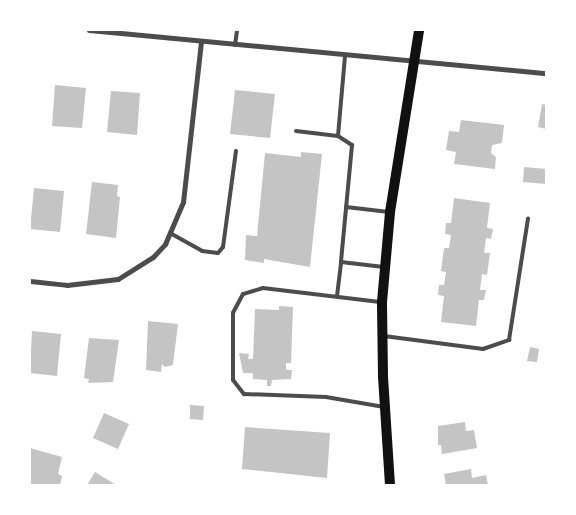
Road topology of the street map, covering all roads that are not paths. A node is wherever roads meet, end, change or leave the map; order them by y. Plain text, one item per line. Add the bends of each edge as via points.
1 (90, 30) edge
2 (237, 30) edge
3 (419, 30) edge
4 (201, 41) junction
5 (235, 45) junction
6 (345, 56) junction
7 (413, 63) junction
8 (546, 73) edge
9 (296, 131) dead end
10 (338, 136) junction
11 (236, 151) dead end
12 (346, 207) junction
13 (390, 212) junction
14 (528, 218) dead end
15 (170, 233) junction
16 (341, 262) junction
17 (386, 267) junction
18 (30, 281) edge
19 (337, 296) junction
20 (382, 302) junction
21 (382, 336) junction
22 (384, 407) junction
23 (390, 485) edge

1 - 4 street
2 - 5 lane
3 - 7 main road
4 - 5 street
4 - 15 street via 183,202
5 - 6 street
6 - 7 street
6 - 10 lane
7 - 8 street
7 - 13 main road
9 - 10 lane
10 - 12 lane via 352,145
11 - 15 lane via 223,247 218,252 202,251
12 - 13 lane
12 - 16 lane
13 - 17 main road
14 - 21 lane via 510,340 482,349
15 - 18 street via 154,258 118,279 67,285
16 - 17 lane
16 - 19 lane
17 - 20 main road
19 - 20 lane
19 - 22 lane via 263,288 244,294 233,312 233,380 244,394 326,398
20 - 21 main road
21 - 22 main road
22 - 23 main road

